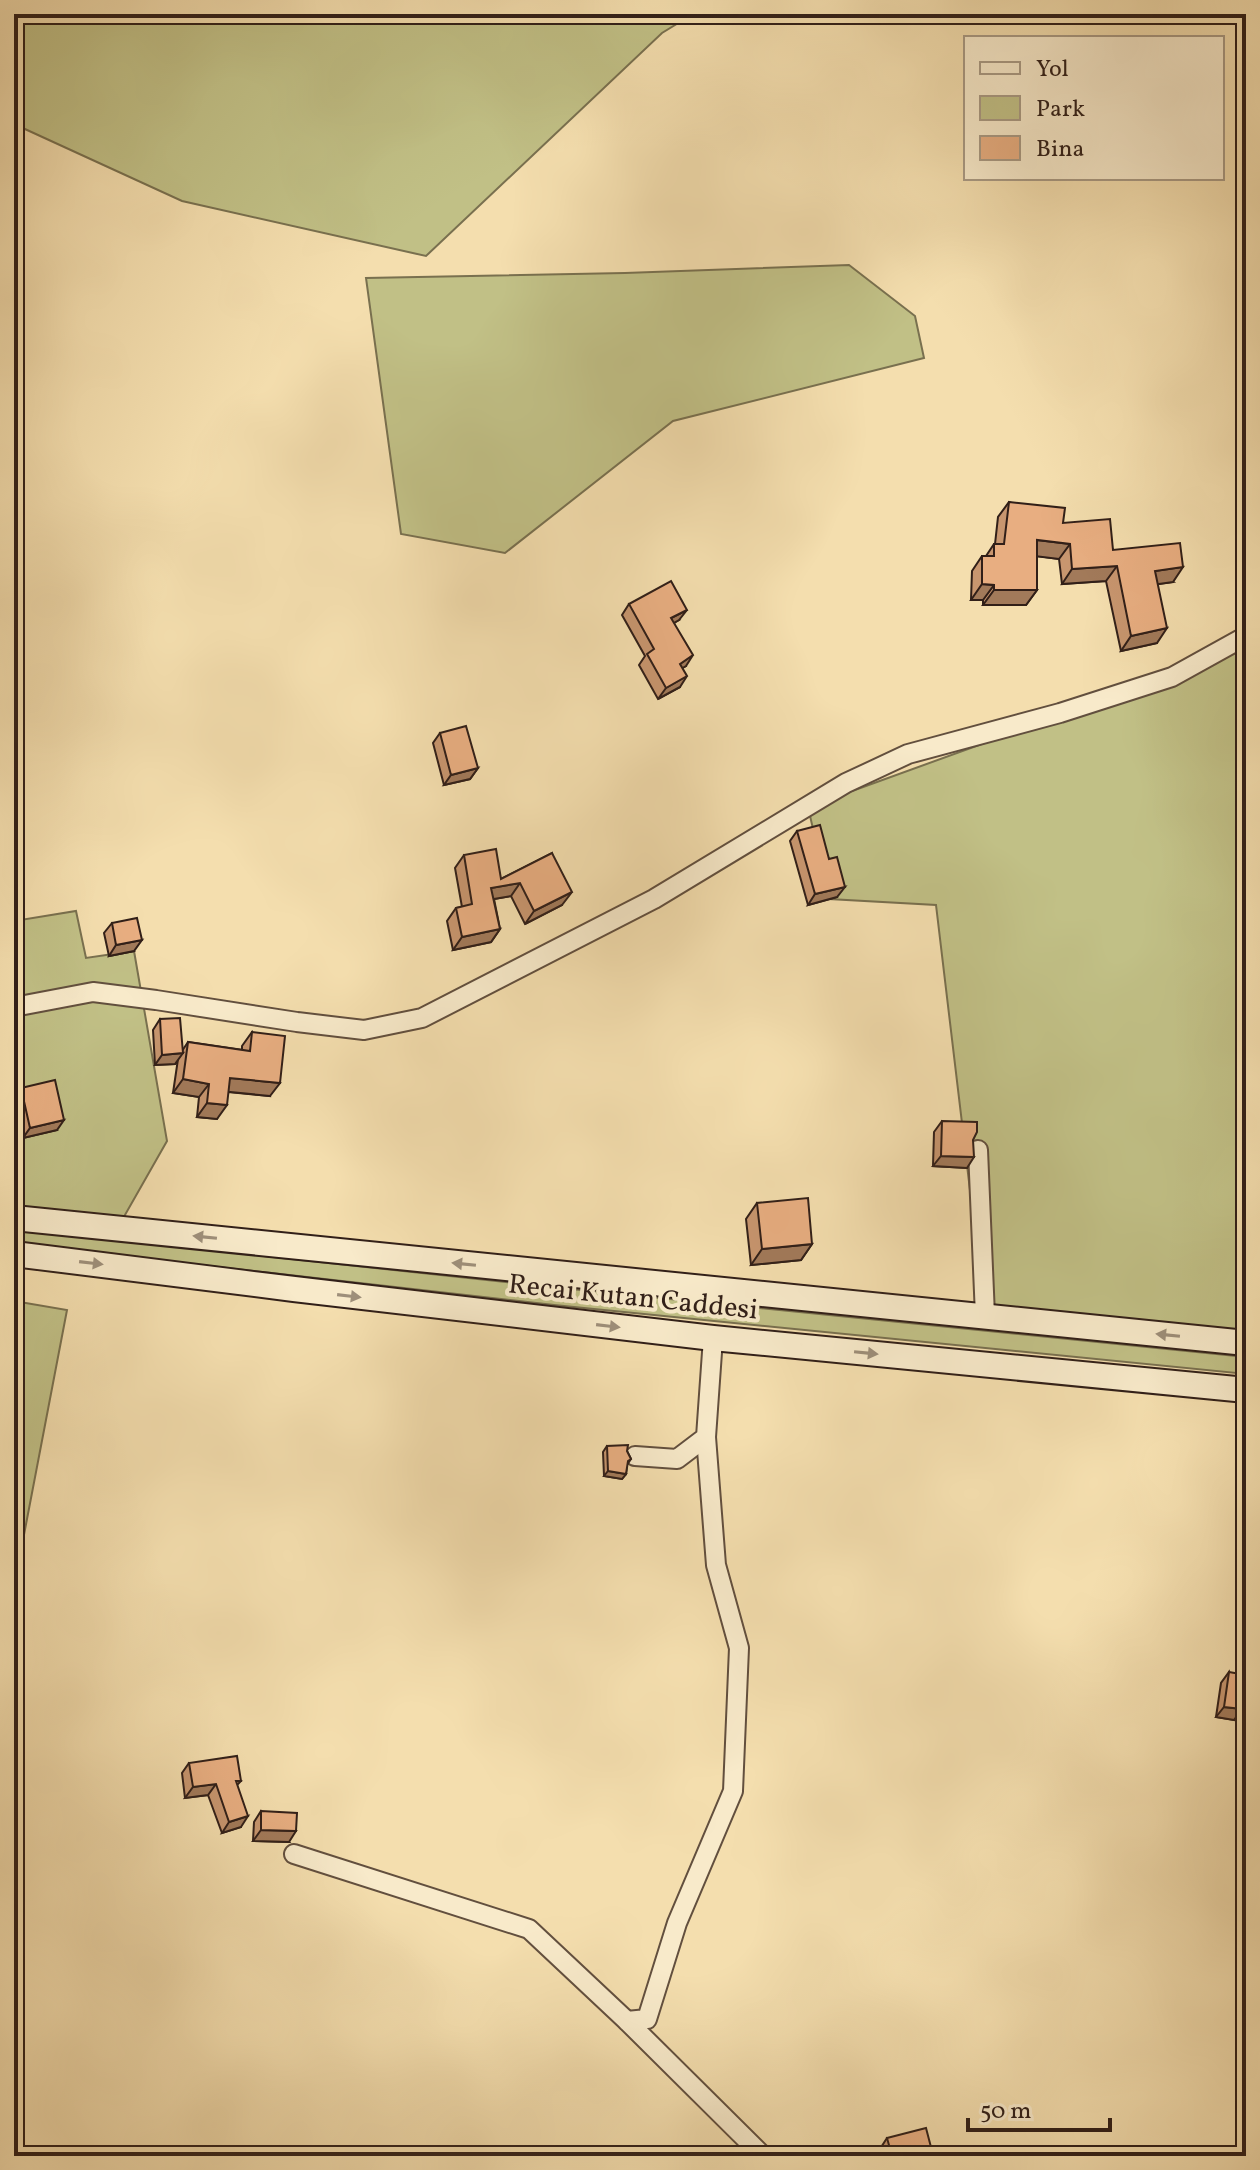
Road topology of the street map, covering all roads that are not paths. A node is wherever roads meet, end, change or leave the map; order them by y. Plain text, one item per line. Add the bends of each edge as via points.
1 (1246, 636) edge
2 (14, 1007) edge
3 (978, 1150) dead end
4 (14, 1218) edge
5 (14, 1254) edge
6 (985, 1316) junction
7 (713, 1338) junction
8 (1246, 1343) edge
9 (1246, 1390) edge
10 (706, 1437) junction
11 (635, 1456) dead end
12 (294, 1854) dead end
13 (627, 2021) junction
14 (763, 2156) edge

1 - 2 street via 1172,677 908,754 846,783 654,899 422,1018 364,1030 93,992
3 - 6 street
6 -> 4 main road, Recai Kutan Caddesi
5 -> 7 main road, Recai Kutan Caddesi
8 -> 6 main road, Recai Kutan Caddesi
7 -> 9 main road, Recai Kutan Caddesi
7 - 10 street
10 - 11 street via 677,1459
10 - 13 street via 716,1565 739,1648 733,1791 677,1923 647,2019
12 - 13 street via 529,1929
13 - 14 street

